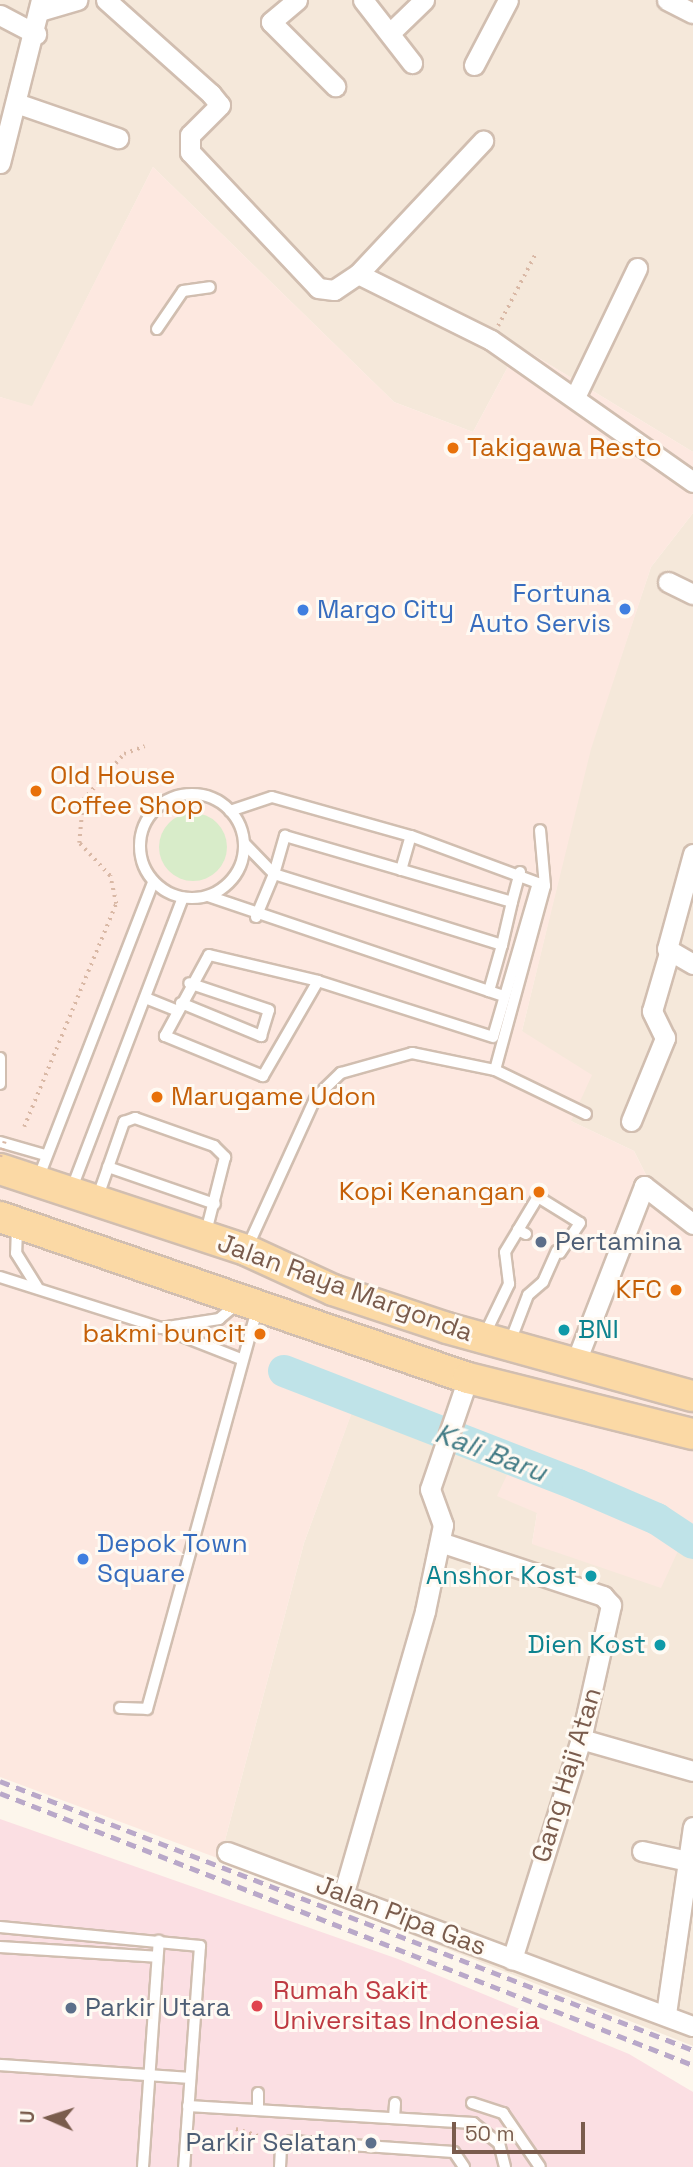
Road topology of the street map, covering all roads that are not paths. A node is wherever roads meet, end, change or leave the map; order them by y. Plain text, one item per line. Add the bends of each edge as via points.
1 (77, 0) edge
2 (106, 0) edge
3 (297, 0) edge
4 (363, 0) edge
5 (424, 0) edge
6 (508, 0) edge
7 (667, 0) edge
8 (40, 5) edge
9 (693, 13) edge
10 (0, 15) edge
11 (391, 32) junction
12 (36, 34) junction
13 (412, 63) dead end
14 (474, 65) dead end
15 (335, 86) dead end
16 (19, 104) junction
17 (118, 138) dead end
18 (483, 141) dead end
19 (0, 163) edge
20 (637, 268) dead end
21 (358, 274) junction
22 (210, 288) dead end
23 (157, 329) dead end
24 (576, 395) junction
25 (693, 482) edge
26 (668, 582) dead end
27 (693, 594) edge
28 (230, 811) junction
29 (540, 830) dead end
30 (411, 836) junction
31 (244, 843) junction
32 (693, 854) edge
33 (401, 870) junction
34 (520, 872) junction
35 (274, 874) junction
36 (153, 882) junction
37 (208, 896) junction
38 (183, 898) junction
39 (512, 902) junction
40 (256, 916) junction
41 (502, 945) junction
42 (669, 953) junction
43 (693, 964) edge
44 (318, 981) junction
45 (190, 984) junction
46 (489, 991) junction
47 (504, 996) junction
48 (148, 999) junction
49 (180, 1007) junction
50 (0, 1058) edge
51 (495, 1069) junction
52 (0, 1084) edge
53 (586, 1114) dead end
54 (631, 1121) dead end
55 (3, 1140) edge
56 (22, 1164) edge
57 (108, 1167) junction
58 (84, 1195) junction
59 (215, 1204) junction
60 (8, 1220) edge
61 (693, 1224) edge
62 (205, 1236) junction
63 (246, 1250) junction
64 (0, 1277) edge
65 (40, 1290) junction
66 (344, 1293) junction
67 (252, 1299) junction
68 (161, 1328) junction
69 (332, 1329) junction
70 (495, 1343) junction
71 (241, 1359) junction
72 (575, 1364) junction
73 (468, 1378) junction
74 (693, 1396) edge
75 (693, 1434) edge
76 (440, 1542) junction
77 (120, 1708) dead end
78 (580, 1739) junction
79 (693, 1771) edge
80 (693, 1827) edge
81 (642, 1850) dead end
82 (227, 1852) dead end
83 (688, 1861) junction
84 (344, 1892) junction
85 (0, 1927) edge
86 (46, 1931) junction
87 (159, 1941) junction
88 (0, 1947) edge
89 (45, 1950) junction
90 (157, 1957) junction
91 (512, 1959) junction
92 (666, 2014) junction
93 (693, 2026) edge
94 (0, 2065) edge
95 (149, 2074) junction
96 (190, 2078) junction
97 (258, 2093) dead end
98 (472, 2103) dead end
99 (395, 2104) dead end
100 (188, 2106) junction
101 (258, 2110) junction
102 (394, 2118) junction
103 (143, 2167) edge
104 (184, 2167) edge
105 (280, 2167) edge
106 (464, 2167) edge
107 (505, 2167) edge
108 (540, 2167) edge

1 - 8 street
2 - 21 street via 220,105 191,135 190,152 318,288 334,290
3 - 15 street via 271,22
4 - 11 street
5 - 11 street
6 - 14 street
7 - 9 street
8 - 12 street
10 - 12 street
11 - 13 street
12 - 16 street
16 - 17 street
16 - 19 street
18 - 21 street
20 - 24 street
21 - 24 street via 491,340
22 - 23 lane via 183,291
24 - 25 street
26 - 27 street
28 - 30 lane via 272,797
28 - 31 lane
28 - 36 lane via 199,794 180,794 150,814 139,848
29 - 51 lane via 545,886
30 - 33 lane
30 - 34 lane
31 - 35 lane
31 - 37 lane via 235,876
32 - 42 street
33 - 35 lane via 285,836
33 - 39 lane
34 - 39 lane
34 - 47 lane via 538,883
35 - 40 lane
35 - 41 lane
36 - 38 lane
36 - 56 lane
37 - 38 lane
37 - 40 lane
38 - 48 lane
39 - 41 lane
40 - 46 lane
41 - 46 lane
42 - 43 street
42 - 54 street via 652,1011 664,1041
44 - 45 lane via 209,955
44 - 47 lane via 493,1037
44 - 49 lane via 263,1076 165,1036
45 - 49 lane
45 - 49 lane via 269,1010 261,1036
46 - 47 lane
48 - 49 lane
48 - 58 lane
50 - 52 lane
51 - 53 lane
51 - 63 lane via 412,1053 334,1078 316,1097
55 - 56 lane
56 - 58 main road, Jalan Raya Margonda
57 - 58 lane
57 - 59 lane
57 - 59 lane via 124,1122 135,1118 214,1146 225,1157
58 - 62 main road, Jalan Raya Margonda
59 - 62 lane
60 - 65 lane via 16,1253
60 - 67 main road, Jalan Raya Margonda
61 - 72 street via 643,1186
62 - 63 main road, Jalan Raya Margonda
63 - 66 main road, Jalan Raya Margonda
64 - 65 lane
65 - 68 lane
66 - 69 main road
66 - 70 main road, Jalan Raya Margonda
67 - 68 lane via 219,1320
67 - 69 main road, Jalan Raya Margonda
67 - 71 lane
68 - 71 lane
69 - 73 main road, Jalan Raya Margonda
70 - 70 lane via 580,1223 538,1197 503,1261 509,1284
70 - 72 main road, Jalan Raya Margonda
71 - 77 lane via 147,1709
72 - 74 main road, Jalan Raya Margonda
73 - 75 main road, Jalan Raya Margonda
73 - 76 street via 430,1489 442,1518
76 - 78 street, Gang Haji Atan via 608,1600 611,1613
76 - 84 street
78 - 79 street
78 - 91 street, Gang Haji Atan
80 - 83 street
81 - 83 street
82 - 84 street, Jalan Pipa Gas
83 - 92 street
84 - 91 street, Jalan Pipa Gas
85 - 86 lane
86 - 87 lane
86 - 89 lane
87 - 90 lane
87 - 96 lane via 200,1946
88 - 89 lane
89 - 90 lane
90 - 95 lane
91 - 92 street, Jalan Pipa Gas
92 - 93 street, Jalan Pipa Gas
94 - 95 lane
95 - 96 lane
95 - 103 lane
96 - 100 lane
97 - 101 lane
98 - 108 lane via 503,2113
99 - 102 lane
100 - 101 lane
100 - 104 lane
101 - 102 lane
102 - 107 lane via 473,2123 499,2143
105 - 106 lane via 285,2143 454,2152

